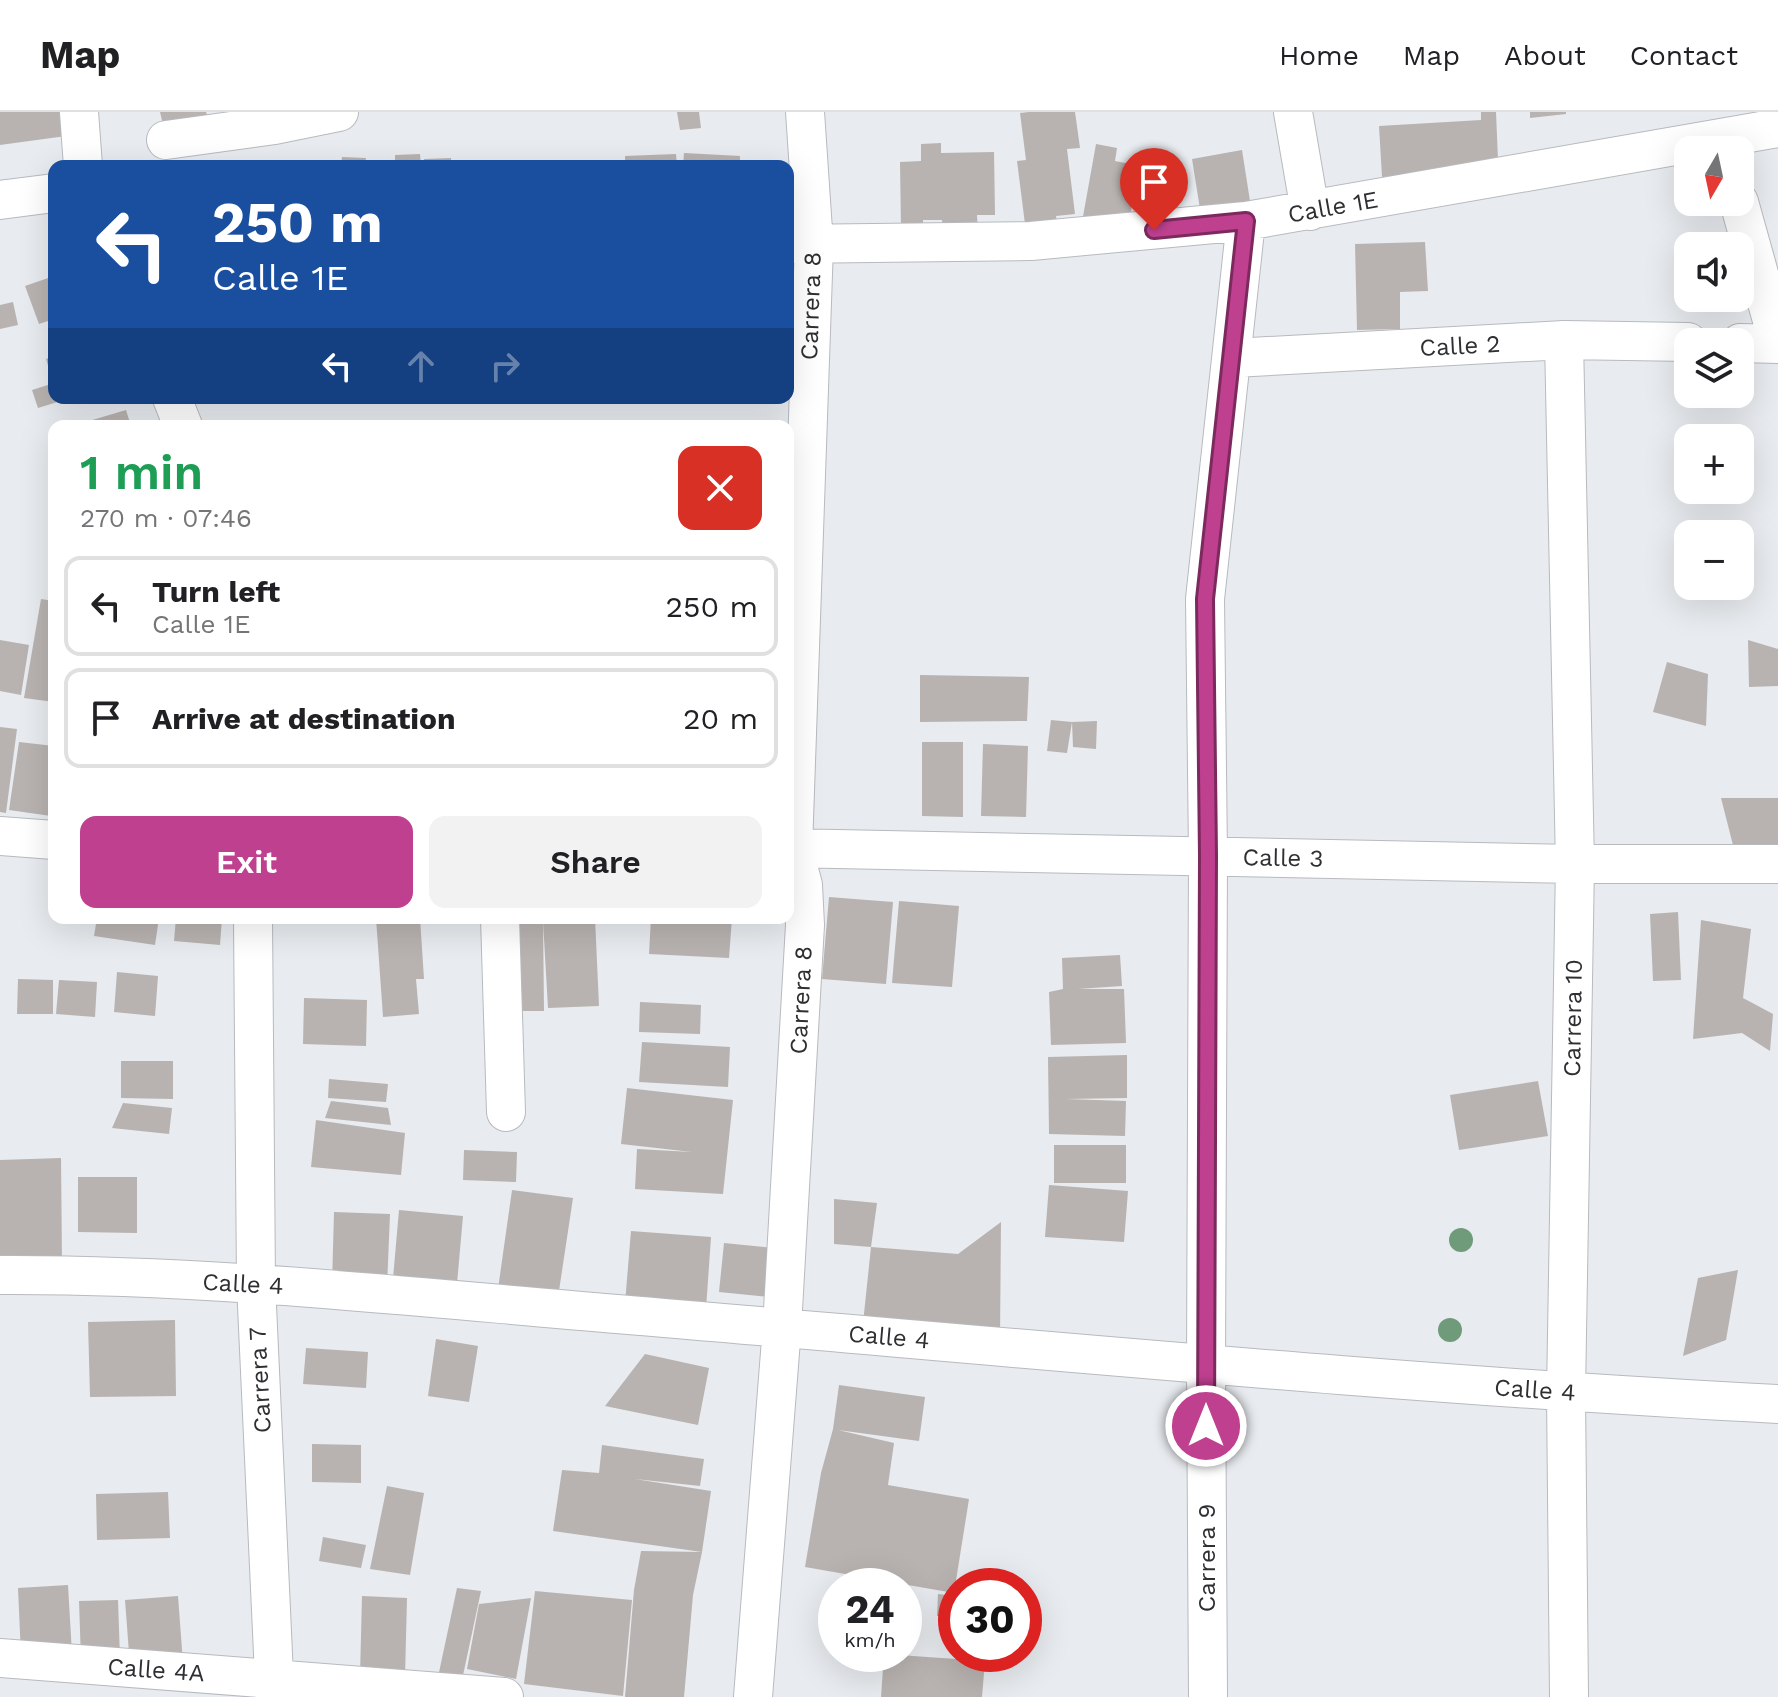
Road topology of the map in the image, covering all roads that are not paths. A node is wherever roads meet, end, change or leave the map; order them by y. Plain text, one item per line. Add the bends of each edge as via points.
1 (79, 112) edge
2 (339, 112) edge
3 (805, 112) edge
4 (1293, 112) edge
5 (1778, 128) edge
6 (1720, 133) edge
7 (166, 140) dead end
8 (82, 160) edge
9 (48, 194) edge
10 (0, 200) edge
11 (1310, 211) junction
12 (1743, 216) edge
13 (1246, 221) junction
14 (801, 244) edge
15 (1564, 340) junction
16 (1674, 342) edge
17 (1754, 343) edge
18 (1778, 343) edge
19 (1233, 358) junction
20 (794, 628) edge
21 (0, 836) edge
22 (48, 840) edge
23 (794, 848) edge
24 (1208, 856) junction
25 (794, 859) edge
26 (1575, 864) junction
27 (1778, 864) edge
28 (253, 924) edge
29 (500, 924) edge
30 (506, 1112) dead end
31 (0, 1275) edge
32 (256, 1284) junction
33 (782, 1327) junction
34 (1206, 1365) junction
35 (1566, 1393) junction
36 (1778, 1404) edge
37 (0, 1658) edge
38 (275, 1688) edge
39 (504, 1697) edge
40 (753, 1697) edge
41 (1208, 1697) edge
42 (1569, 1697) edge

1 - 8 street
2 - 7 street
3 - 14 street, Carrera 8
4 - 11 street
5 - 6 street, Calle 1E
6 - 11 street, Calle 1E
9 - 10 street
11 - 13 street, Calle 1E
12 - 18 street
13 - 14 street, Calle 1E via 1031,241
13 - 19 street, Carrera 9
14 - 20 street, Carrera 8
15 - 16 street, Calle 2
15 - 19 street, Calle 2
15 - 26 street, Carrera 10
17 - 18 street
19 - 24 street, Carrera 9 via 1205,599
21 - 22 street
23 - 24 street, Calle 3
24 - 26 street, Calle 3
24 - 34 street, Carrera 9
25 - 33 street, Carrera 8 via 803,885 805,925
26 - 27 street, Calle 3
26 - 35 street, Carrera 10
28 - 32 street, Carrera 7
29 - 30 street
31 - 32 street, Calle 4
32 - 33 street, Calle 4
32 - 38 street, Carrera 7
33 - 34 street, Calle 4
33 - 40 street, Carrera 8
34 - 35 street, Calle 4
34 - 41 street, Carrera 9
35 - 36 street, Calle 4
35 - 42 street, Carrera 10
37 - 38 street, Calle 4A
38 - 39 street, Calle 4A

